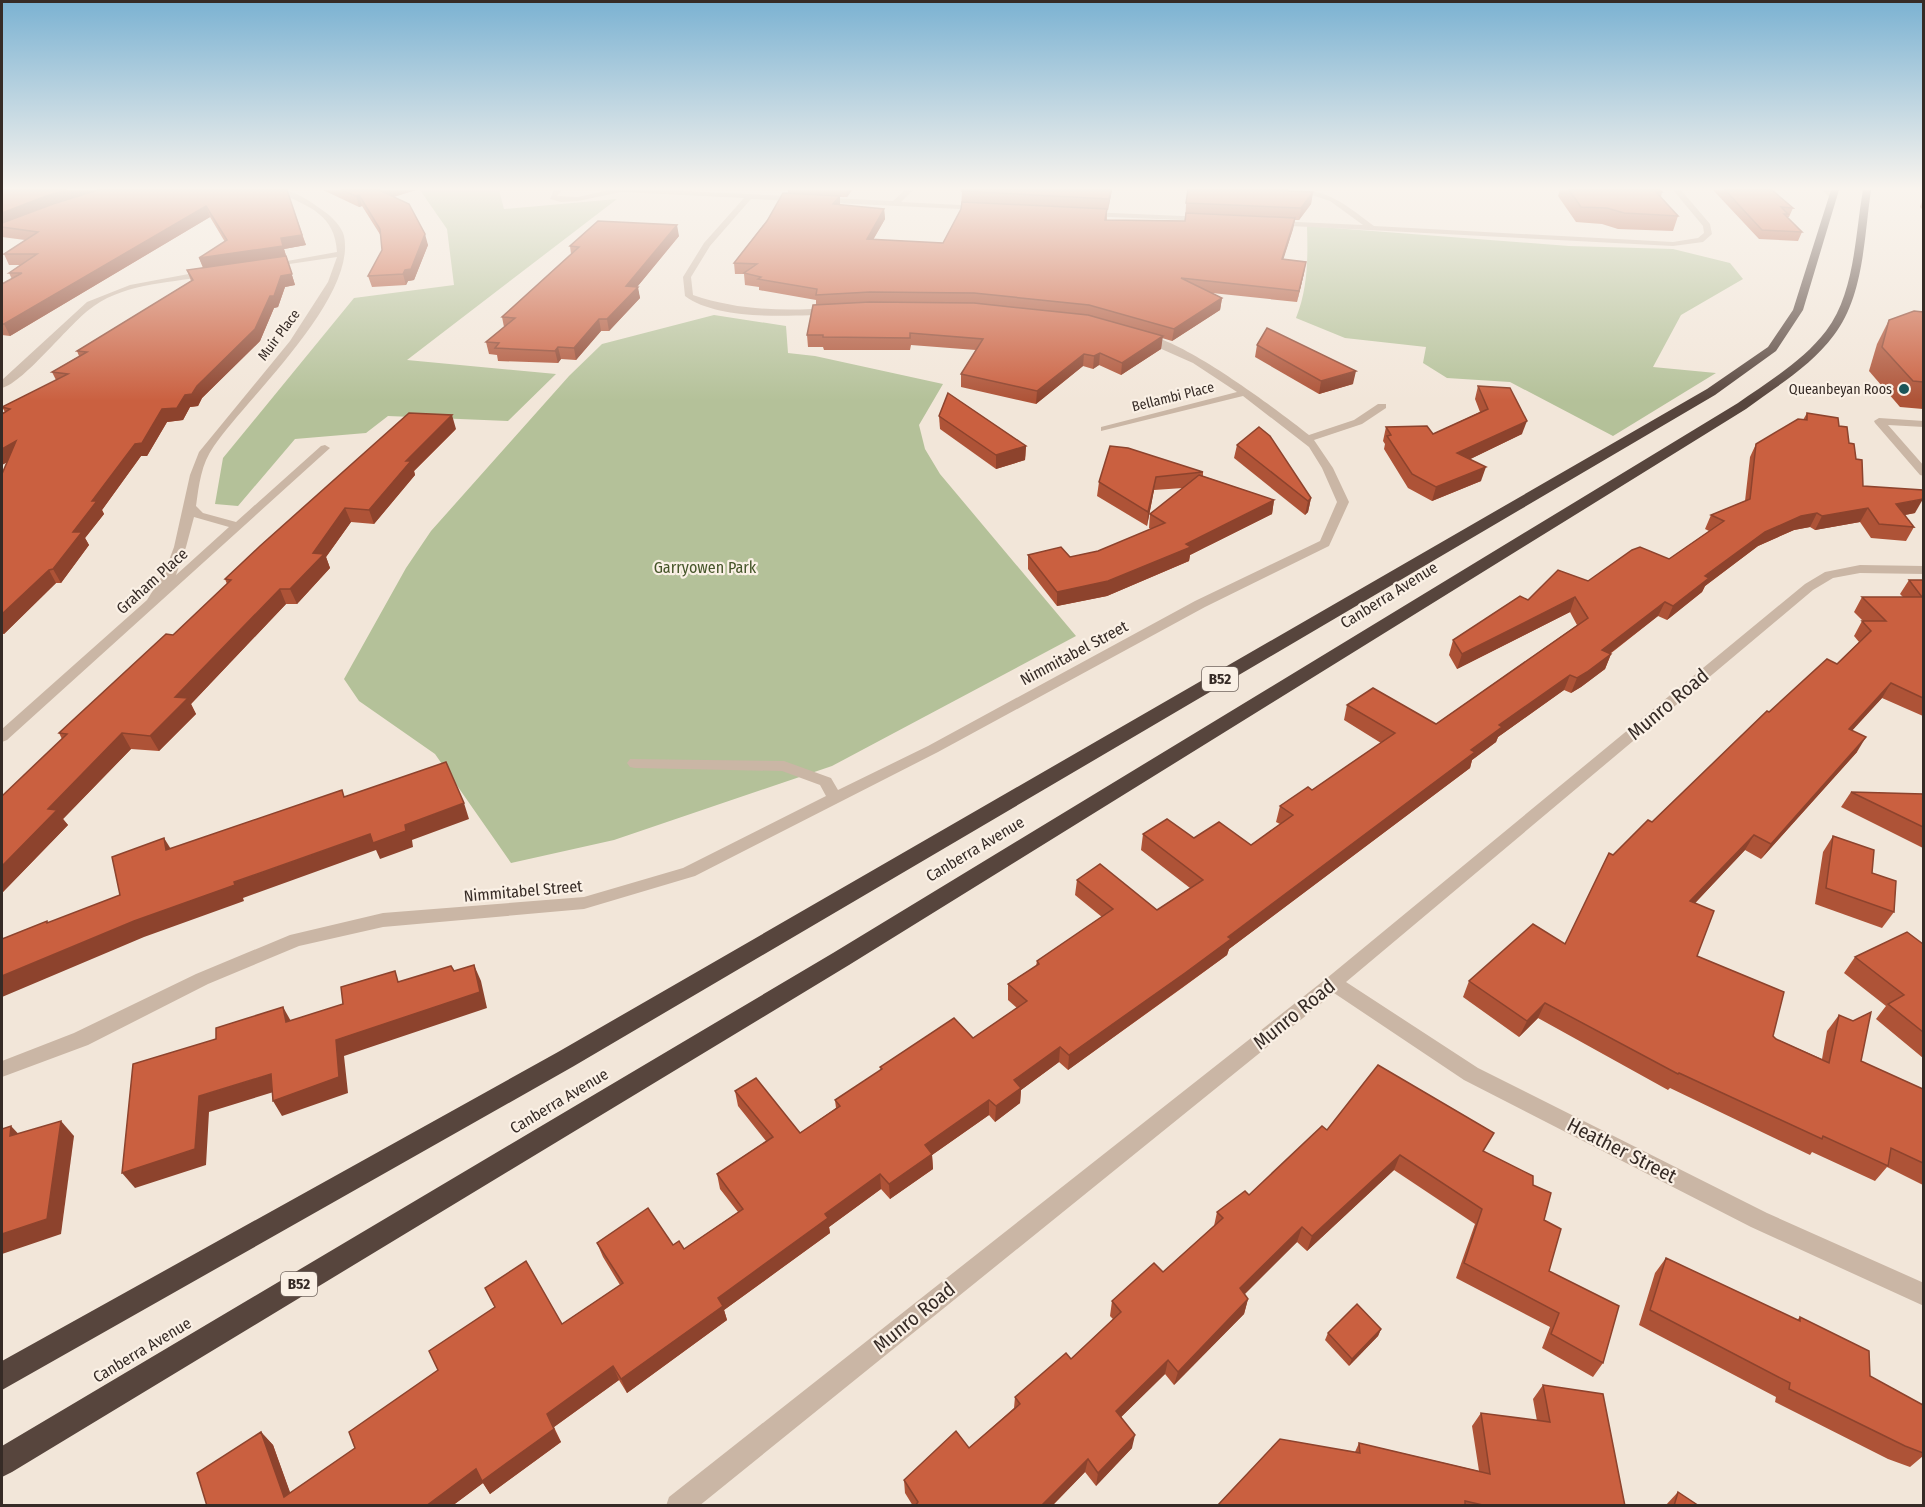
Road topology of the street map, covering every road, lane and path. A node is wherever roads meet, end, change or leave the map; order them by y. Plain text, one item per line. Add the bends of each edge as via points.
1 (298, 260) edge
2 (339, 260) edge
3 (697, 260) edge
4 (1812, 260) edge
5 (1854, 260) edge
6 (260, 266) edge
7 (225, 271) edge
8 (848, 310) edge
9 (1130, 333) edge
10 (2, 385) edge
11 (1247, 392) junction
12 (1382, 406) dead end
13 (1923, 424) edge
14 (1105, 429) dead end
15 (1306, 439) junction
16 (325, 448) dead end
17 (1923, 473) edge
18 (190, 507) junction
19 (238, 526) junction
20 (1923, 570) edge
21 (151, 604) junction
22 (2, 737) edge
23 (634, 763) dead end
24 (835, 799) junction
25 (1333, 983) junction
26 (2, 1069) edge
27 (1923, 1295) edge
28 (2, 1376) edge
29 (2, 1462) edge
30 (678, 1506) edge

1 - 6 street
2 - 18 street, Muir Place via 309,324 198,462
3 - 8 street via 687,277 689,296 717,307 760,315
4 - 28 highway, Canberra Avenue / B52 via 1798,310 1772,349 1711,392 556,1065
5 - 29 highway, Canberra Avenue / B52 via 1846,302 1832,331 1800,364 1742,406 800,983
7 - 10 street via 138,285 103,297 90,304
9 - 11 street, Nimmitabel Street via 1174,347
11 - 14 street, Bellambi Place
11 - 15 street, Nimmitabel Street
12 - 15 street via 1358,422
13 - 17 street via 1879,421
15 - 24 street, Nimmitabel Street via 1331,472 1343,502 1325,543 1200,604
16 - 19 street, Graham Place
18 - 19 street via 199,515
18 - 21 street, Muir Place via 176,562
19 - 21 street, Graham Place
20 - 25 street, Munro Road via 1860,569 1828,575 1809,587
21 - 22 street, Graham Place
23 - 24 street via 784,766 826,782
24 - 26 street, Nimmitabel Street via 689,872 584,903 383,920 296,940 202,979 81,1039
25 - 27 street, Heather Street via 1471,1074 1759,1220
25 - 30 street, Munro Road

